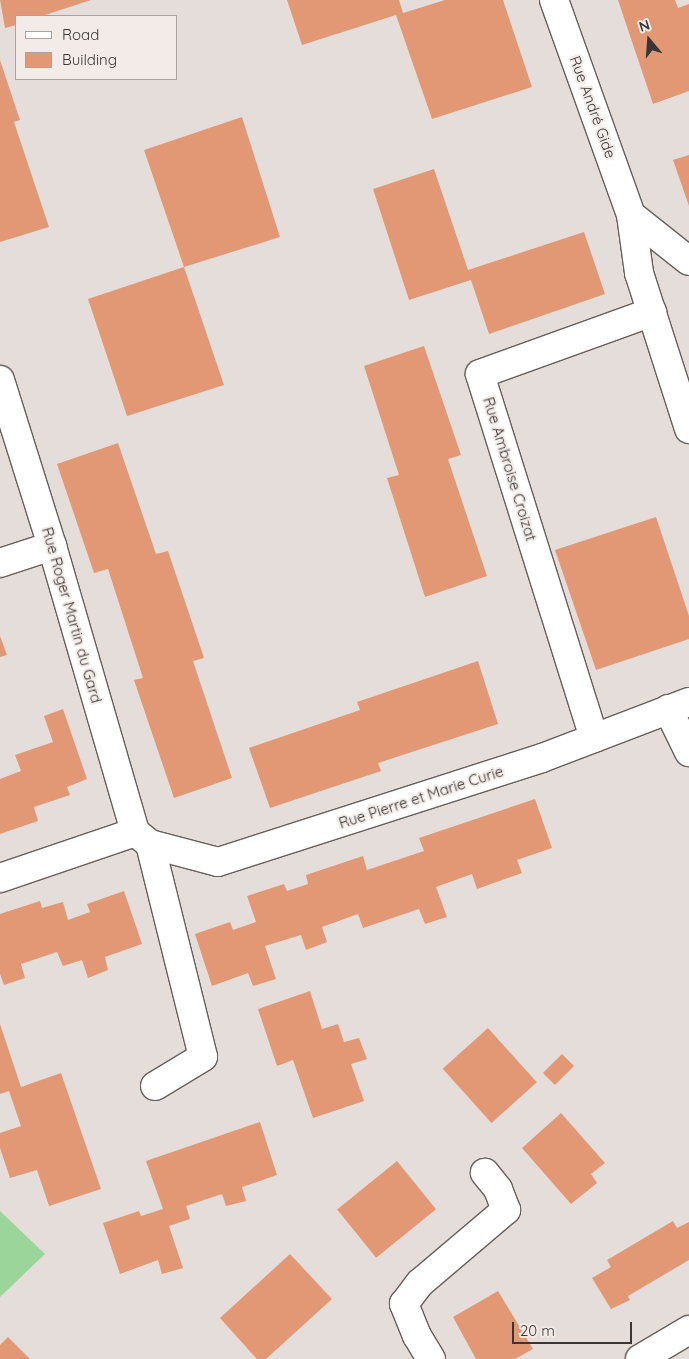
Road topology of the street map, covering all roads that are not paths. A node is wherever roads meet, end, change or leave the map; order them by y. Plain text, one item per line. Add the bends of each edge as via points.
1 (554, 0) edge
2 (631, 215) junction
3 (688, 257) edge
4 (652, 312) junction
5 (0, 380) edge
6 (689, 429) edge
7 (52, 546) junction
8 (0, 564) edge
9 (678, 705) edge
10 (594, 738) junction
11 (689, 752) edge
12 (142, 838) junction
13 (0, 878) edge
14 (155, 1086) dead end
15 (485, 1173) dead end
16 (689, 1330) edge
17 (431, 1359) edge
18 (640, 1359) edge

1 - 2 street, Rue André Gide
2 - 3 street, Rue André Gide via 662,242
2 - 4 street, Rue André Gide via 639,273
4 - 6 street, Rue André Gide
4 - 10 street, Rue Ambroise Croizat via 480,374
5 - 7 street, Rue Roger Martin du Gard
7 - 8 street
7 - 12 street, Rue Roger Martin du Gard
9 - 10 street, Rue Pierre et Marie Curie
9 - 11 street
10 - 12 street, Rue Pierre et Marie Curie via 218,862
12 - 13 street
12 - 14 street, Rue Roger Martin du Gard via 202,1057
15 - 17 street via 498,1189 506,1210 420,1283 404,1304
16 - 18 street

